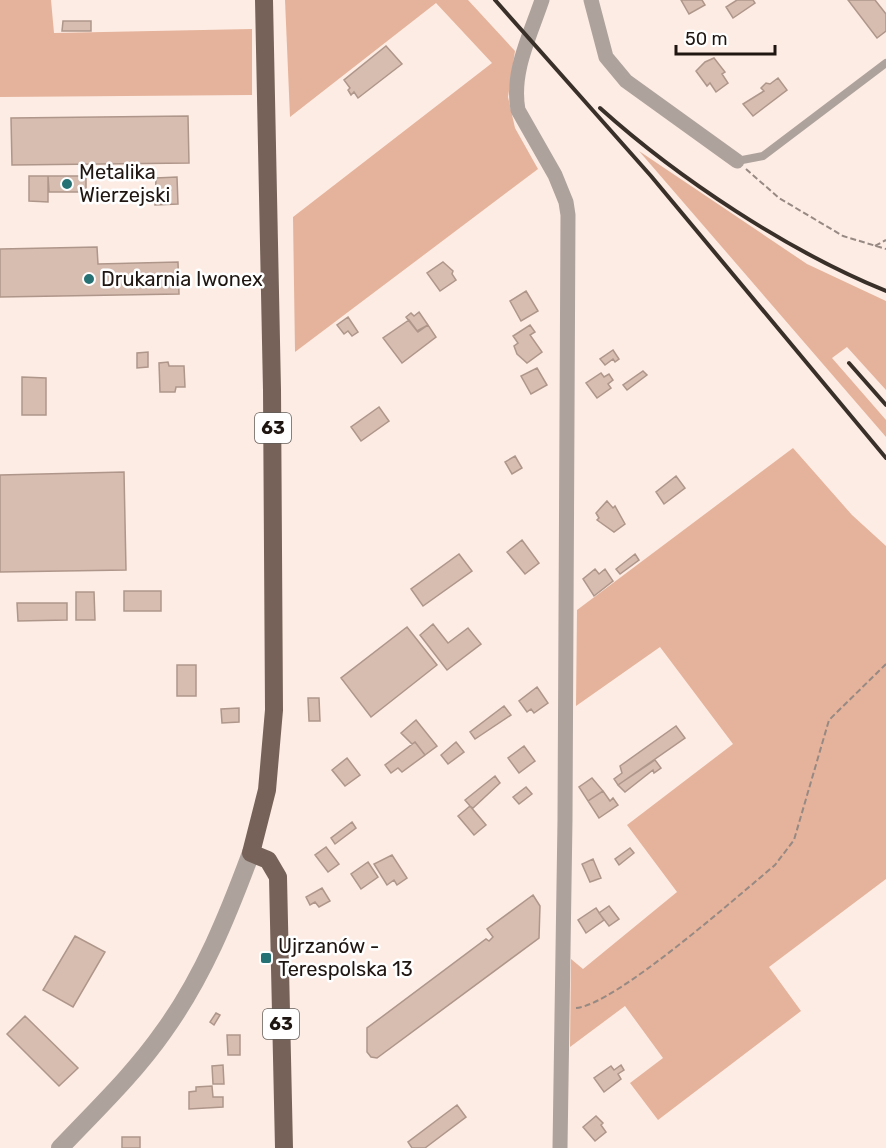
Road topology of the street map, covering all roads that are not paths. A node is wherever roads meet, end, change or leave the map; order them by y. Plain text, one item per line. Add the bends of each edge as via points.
1 (264, 0) edge
2 (542, 0) edge
3 (591, 0) edge
4 (886, 63) edge
5 (737, 162) joint
6 (251, 853) junction
7 (60, 1148) edge
8 (284, 1148) edge
9 (560, 1148) edge

1 - 6 main road, 63 via 274,710 267,790
2 - 9 street via 522,54 516,97 518,110 562,189 568,215
3 - 5 street via 606,57 626,81
4 - 5 lane via 763,156
6 - 7 street via 222,928 179,1009 130,1074
6 - 8 main road, 63 via 268,860 278,877

